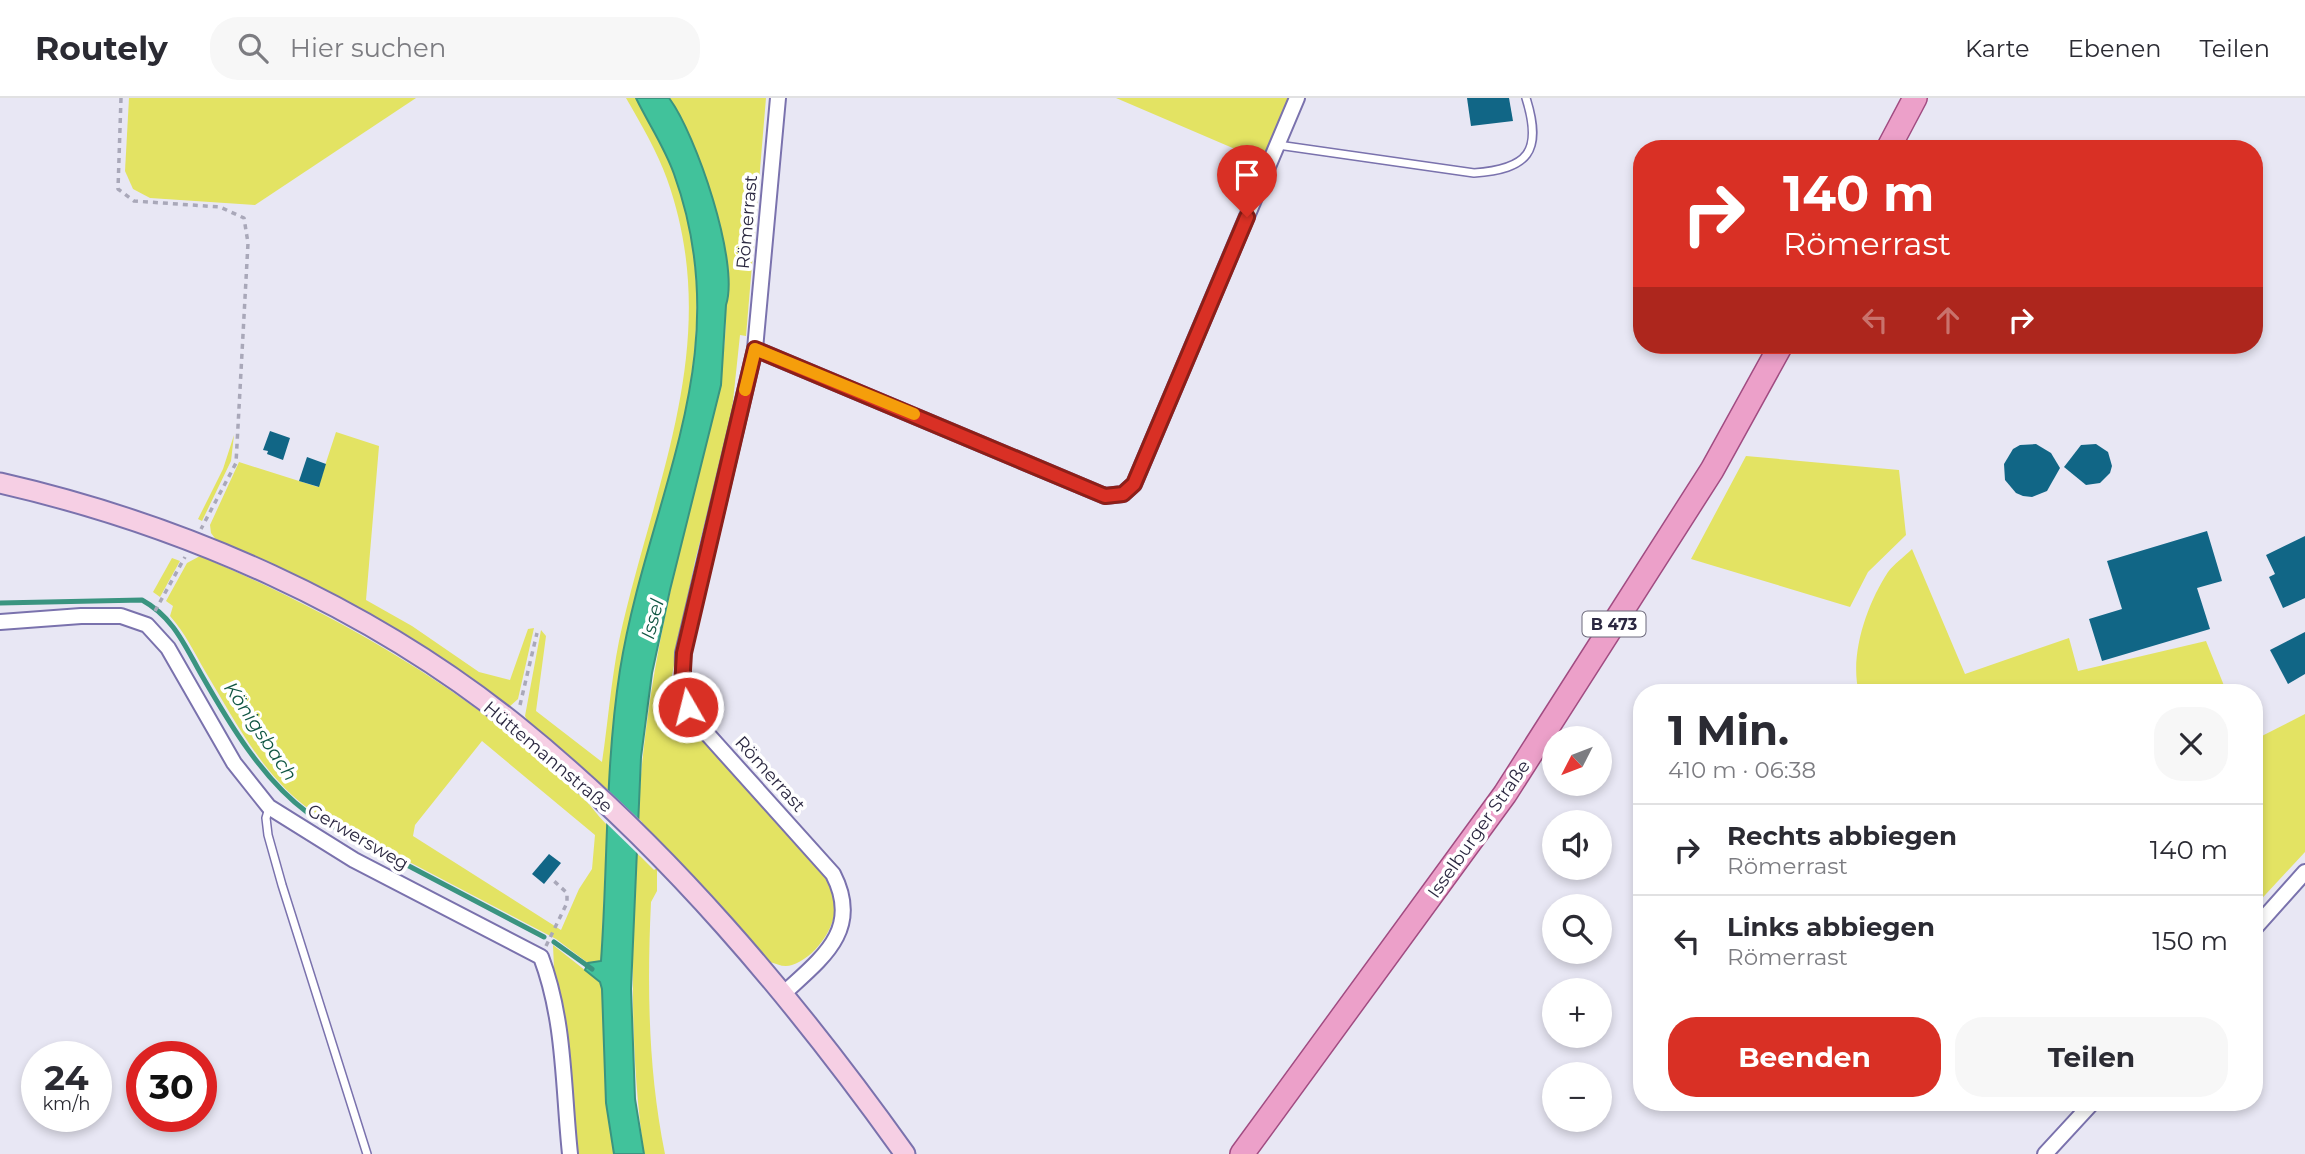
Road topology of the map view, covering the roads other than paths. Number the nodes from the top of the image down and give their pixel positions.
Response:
1 (778, 98) edge
2 (1297, 98) edge
3 (1526, 98) edge
4 (1915, 98) edge
5 (1893, 140) edge
6 (1278, 144) junction
7 (755, 349) junction
8 (1775, 354) edge
9 (0, 483) edge
10 (0, 622) edge
11 (269, 807) junction
12 (2305, 872) edge
13 (2263, 919) edge
14 (783, 994) junction
15 (2085, 1111) edge
16 (367, 1154) edge
17 (570, 1154) edge
18 (905, 1154) edge
19 (1242, 1154) edge
20 (2045, 1154) edge

1 - 7 street, Römerrast
2 - 6 street
3 - 6 lane
4 - 5 main road
6 - 7 street
7 - 14 street, Römerrast
8 - 19 main road, Isselburger Straße / B 473
9 - 14 main road, Hüttemannstraße
10 - 11 street, Gerwersweg
11 - 16 lane
11 - 17 street, Gerwersweg
12 - 13 street
14 - 18 main road, Hüttemannstraße
15 - 20 street

